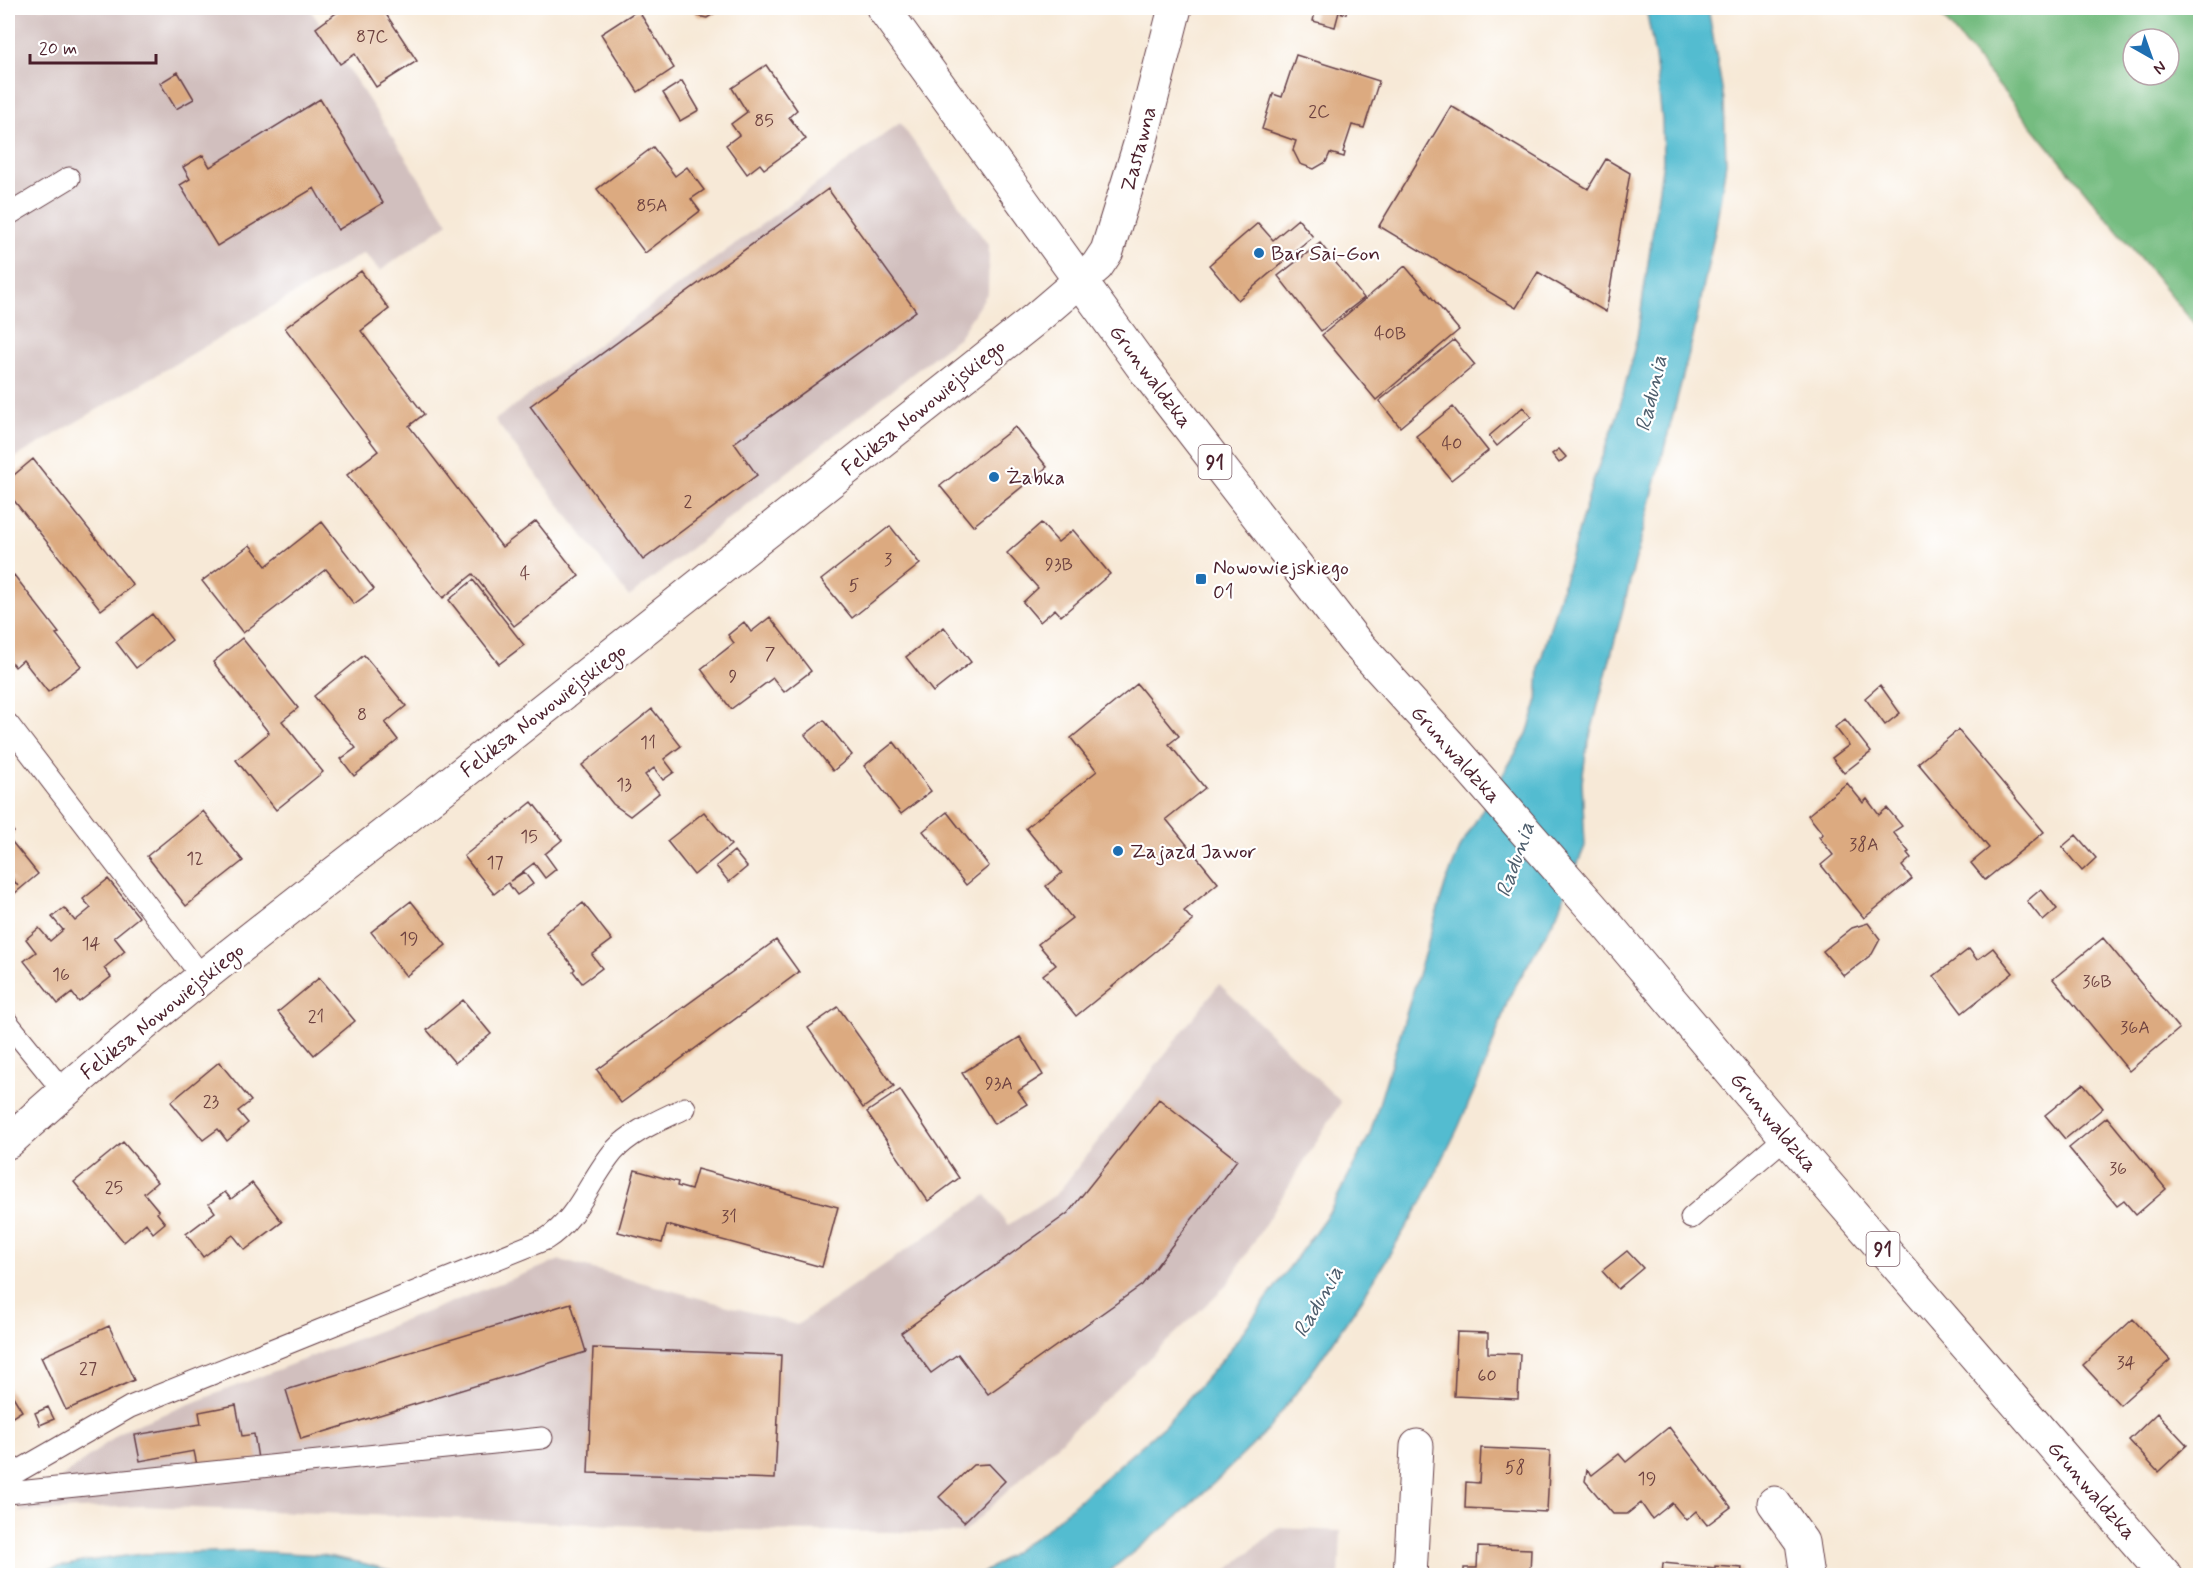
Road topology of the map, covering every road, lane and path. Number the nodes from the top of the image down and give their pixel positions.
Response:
1 (884, 8) edge
2 (1174, 8) edge
3 (69, 178) dead end
4 (8, 215) edge
5 (1081, 281) junction
6 (8, 724) edge
7 (203, 978) junction
8 (8, 1023) edge
9 (63, 1091) junction
10 (685, 1108) dead end
11 (1786, 1137) junction
12 (8, 1142) edge
13 (1691, 1218) dead end
14 (542, 1438) dead end
15 (1417, 1446) dead end
16 (8, 1477) edge
17 (8, 1493) edge
18 (1774, 1503) dead end
19 (1410, 1575) edge
20 (1807, 1575) edge
21 (2166, 1575) edge

1 - 5 main road, Grunwaldzka / 91
2 - 5 main road, Zastawna
3 - 4 lane
5 - 7 main road, Feliksa Nowowiejskiego
5 - 11 main road, Grunwaldzka / 91
6 - 7 lane
7 - 9 main road, Feliksa Nowowiejskiego
8 - 9 lane
9 - 12 main road, Feliksa Nowowiejskiego
10 - 16 lane
11 - 13 lane
11 - 21 main road, Grunwaldzka / 91
14 - 17 lane
15 - 19 main road
18 - 20 main road

